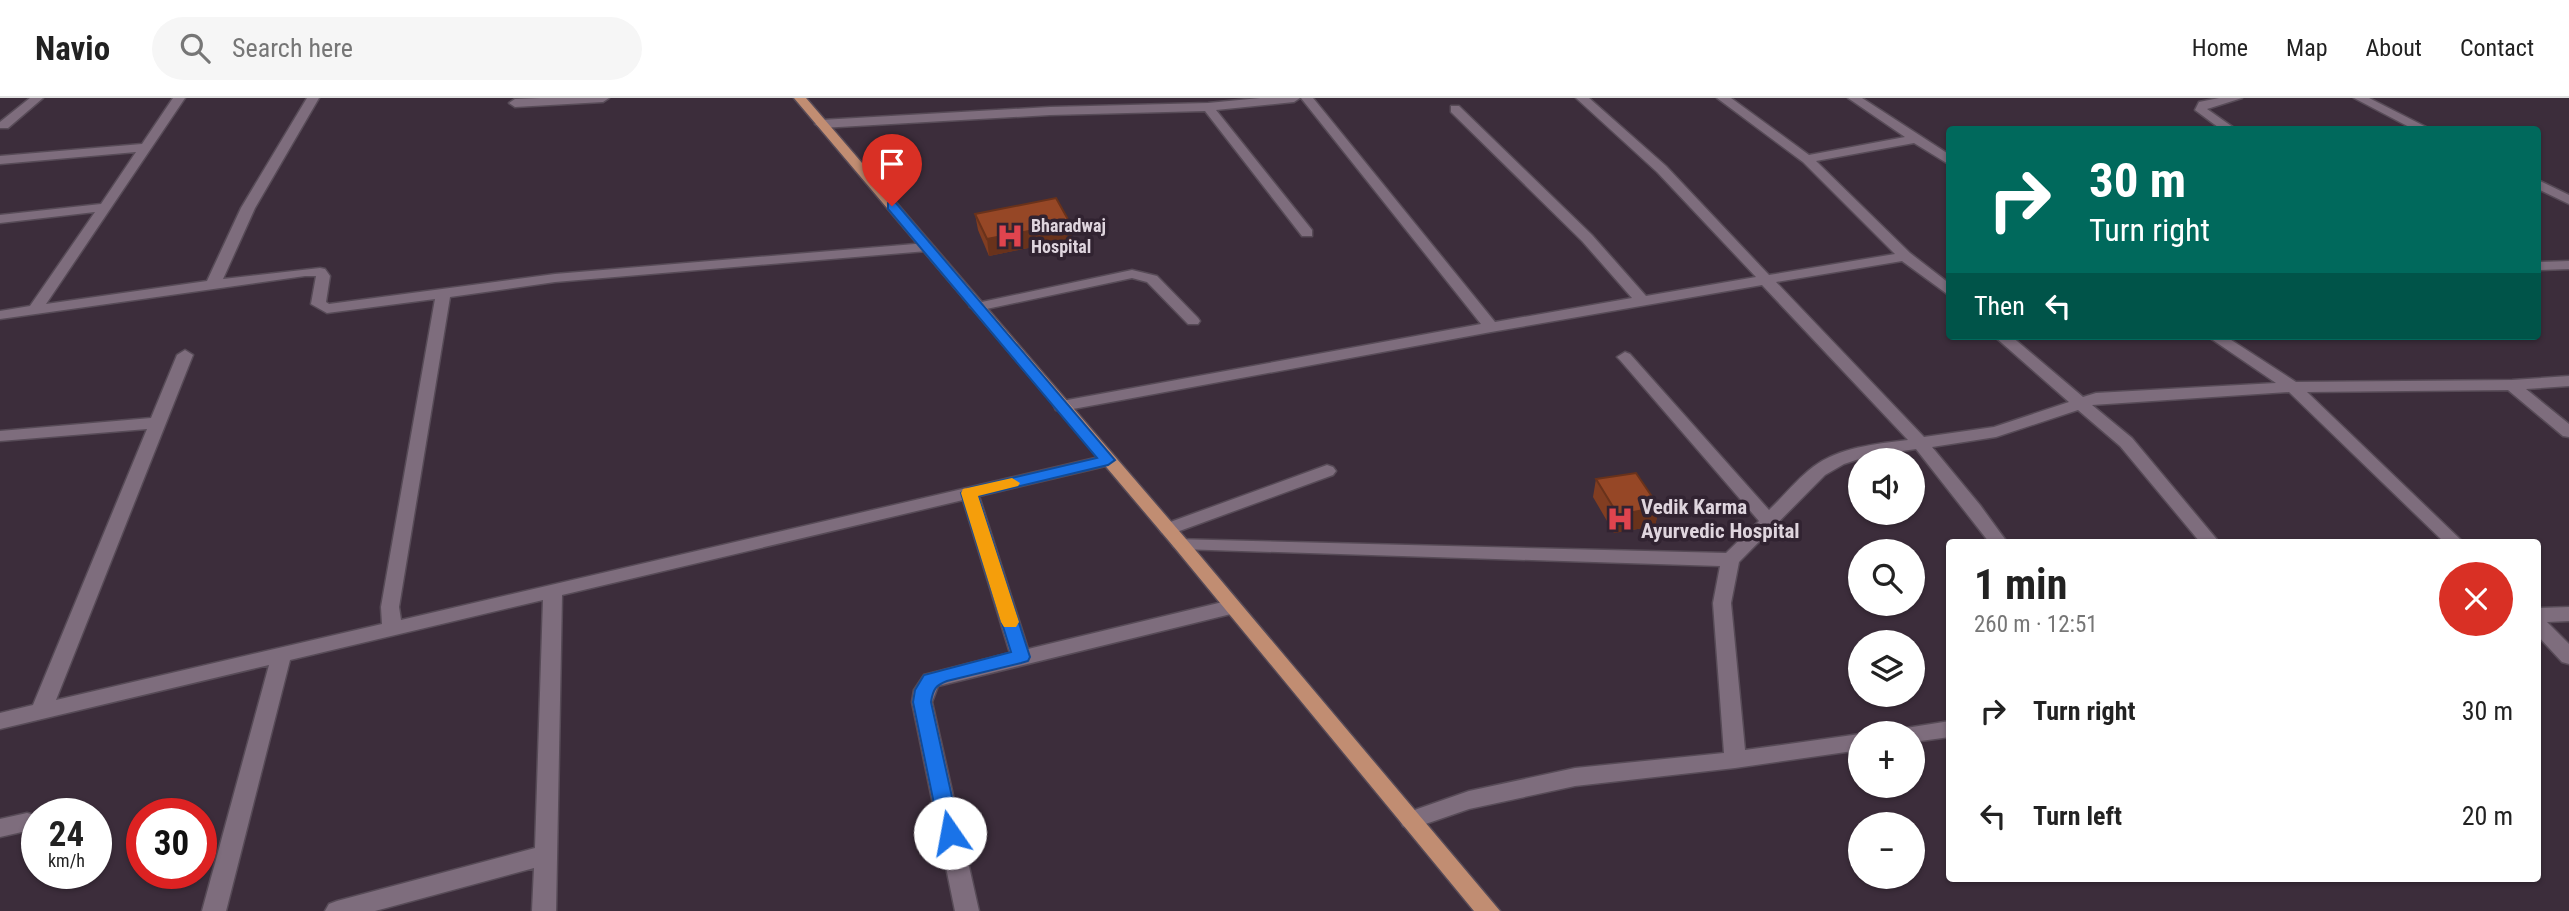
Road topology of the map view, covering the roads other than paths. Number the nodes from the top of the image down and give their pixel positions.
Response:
1 (37, 98) edge
2 (179, 98) edge
3 (313, 98) edge
4 (603, 98) edge
5 (800, 98) edge
6 (1058, 98) edge
7 (1294, 98) edge
8 (1307, 98) edge
9 (1582, 98) edge
10 (1723, 98) edge
11 (1854, 98) edge
12 (2360, 98) edge
13 (2227, 99) edge
14 (515, 103) dead end
15 (1209, 107) junction
16 (1455, 109) dead end
17 (1050, 111) junction
18 (821, 124) junction
19 (4, 125) dead end
20 (2225, 126) edge
21 (2418, 126) edge
22 (1914, 139) junction
23 (146, 147) junction
24 (1807, 159) junction
25 (1946, 159) edge
26 (0, 160) edge
27 (2541, 186) edge
28 (2569, 200) edge
29 (107, 207) junction
30 (0, 219) edge
31 (1307, 233) dead end
32 (927, 247) junction
33 (1905, 256) junction
34 (2569, 265) edge
35 (2541, 266) edge
36 (1765, 280) junction
37 (213, 285) junction
38 (1946, 289) edge
39 (444, 291) junction
40 (1642, 301) junction
41 (977, 307) junction
42 (35, 310) junction
43 (0, 315) edge
44 (1193, 321) dead end
45 (1491, 327) junction
46 (2008, 340) edge
47 (2222, 340) edge
48 (185, 355) dead end
49 (1625, 357) dead end
50 (2569, 381) edge
51 (2512, 385) junction
52 (2293, 387) junction
53 (2082, 401) junction
54 (1062, 406) junction
55 (157, 423) junction
56 (2569, 432) edge
57 (0, 436) edge
58 (1921, 443) junction
59 (1108, 460) junction
60 (1327, 471) dead end
61 (969, 493) junction
62 (1769, 521) junction
63 (1168, 528) junction
64 (1996, 539) edge
65 (2208, 539) edge
66 (2451, 539) edge
67 (1180, 542) junction
68 (1730, 560) junction
69 (553, 592) junction
70 (1231, 607) junction
71 (2569, 614) edge
72 (2541, 615) edge
73 (2541, 627) edge
74 (392, 630) junction
75 (281, 656) junction
76 (1021, 657) junction
77 (2569, 657) edge
78 (41, 711) junction
79 (0, 721) edge
80 (1946, 730) edge
81 (1925, 732) edge
82 (1848, 744) edge
83 (1735, 760) junction
84 (1411, 820) junction
85 (21, 823) edge
86 (0, 828) edge
87 (546, 855) junction
88 (214, 911) edge
89 (337, 911) edge
90 (544, 911) edge
91 (967, 911) edge
92 (1488, 911) edge

1 - 19 street
2 - 23 street
3 - 37 street
4 - 14 street
5 - 18 main road
6 - 17 street
7 - 15 street
8 - 45 street
9 - 36 street
10 - 24 street
11 - 22 street
12 - 21 street
13 - 20 street
15 - 17 street
15 - 31 street
16 - 40 street
17 - 18 street
18 - 32 main road
22 - 24 street
22 - 25 street
23 - 26 street
23 - 29 street
24 - 33 street
27 - 28 street
29 - 30 street
29 - 42 street
32 - 39 street
32 - 41 main road
33 - 36 street
33 - 38 street
34 - 35 street
36 - 40 street
36 - 58 street
37 - 39 street
37 - 42 street
39 - 74 street
40 - 45 street
41 - 44 street
41 - 54 main road
42 - 43 street
45 - 54 street
46 - 53 street
47 - 52 street
48 - 55 street
49 - 62 street
50 - 51 street
51 - 52 street
51 - 56 street
52 - 53 street
52 - 66 street
53 - 58 street
53 - 65 street
54 - 59 main road
55 - 57 street
55 - 78 street
58 - 62 street
58 - 64 street
59 - 61 street
59 - 63 main road
60 - 63 street
61 - 69 street
61 - 76 street
62 - 68 street
63 - 67 main road
67 - 68 street
67 - 70 main road
68 - 83 street
69 - 74 street
69 - 87 street
70 - 76 street
70 - 84 main road
71 - 72 street
73 - 77 street
74 - 75 street
75 - 78 street
75 - 88 street
76 - 91 street
78 - 79 street
80 - 81 street
82 - 83 street
83 - 84 street
84 - 92 main road
85 - 86 street
87 - 89 street
87 - 90 street

